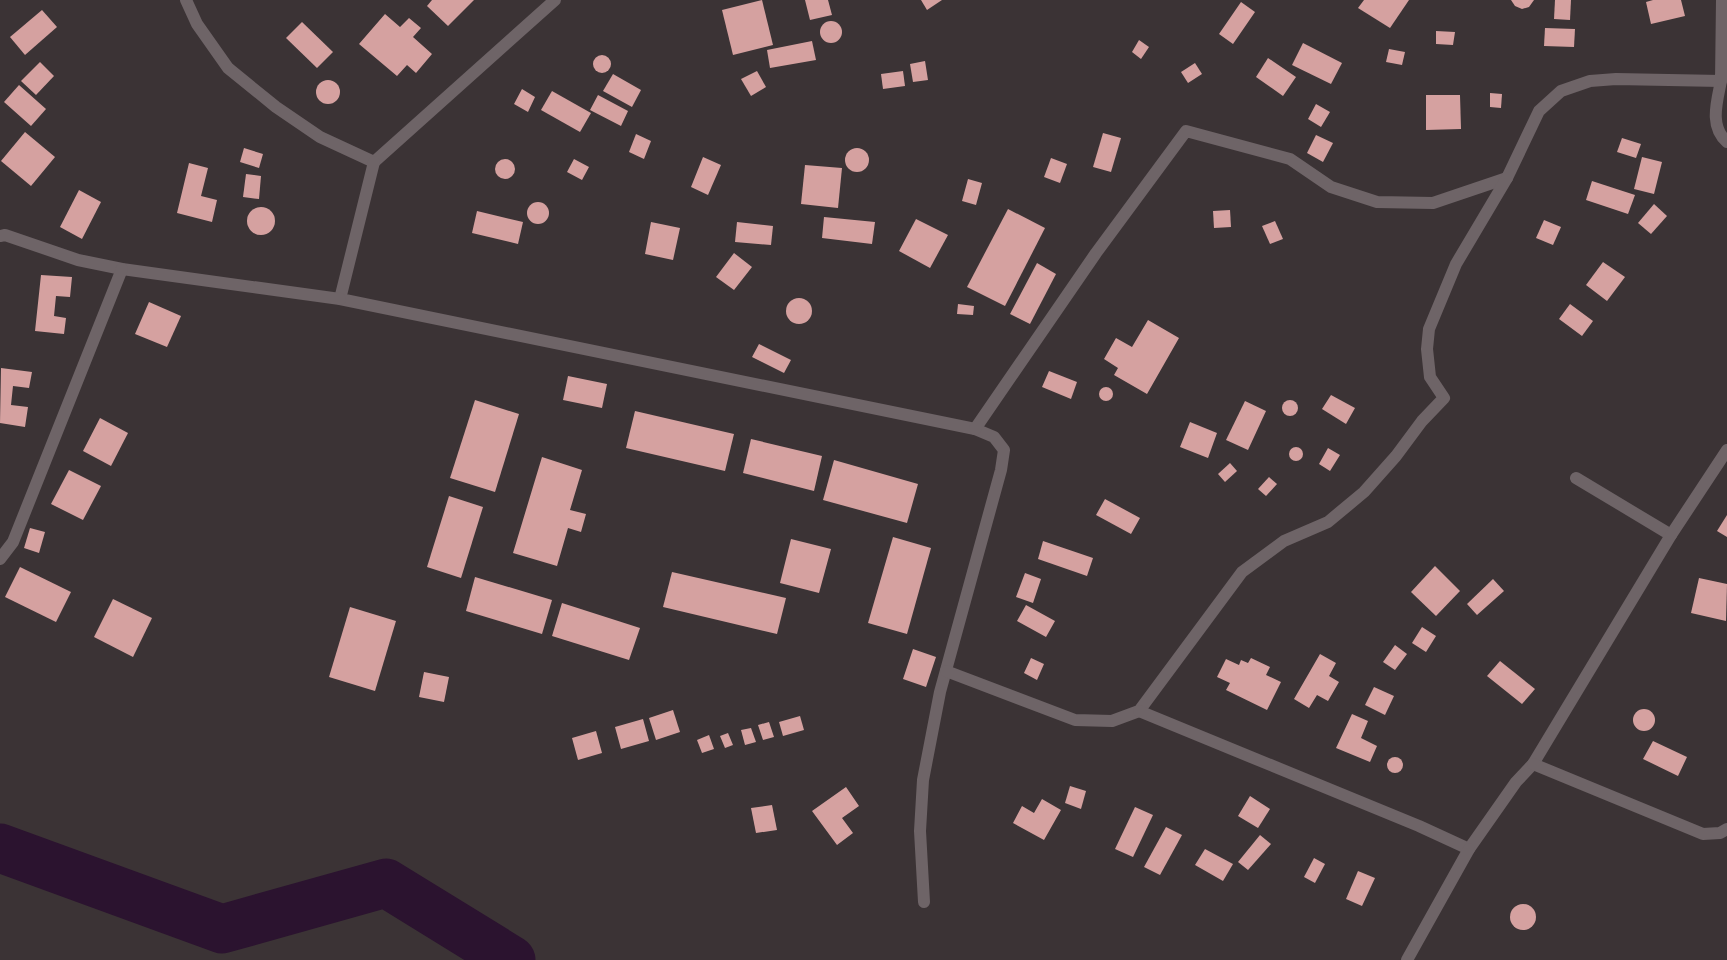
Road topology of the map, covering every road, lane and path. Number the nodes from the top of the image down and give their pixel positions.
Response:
1 (186, 0) edge
2 (555, 0) edge
3 (1722, 0) edge
4 (1722, 81) junction
5 (1727, 142) edge
6 (374, 162) junction
7 (1507, 178) junction
8 (0, 236) edge
9 (122, 269) junction
10 (340, 299) junction
11 (975, 428) junction
12 (1727, 450) edge
13 (1576, 478) dead end
14 (1671, 535) junction
15 (0, 559) edge
16 (946, 671) junction
17 (1139, 711) junction
18 (1533, 764) junction
19 (1727, 829) edge
20 (1469, 849) junction
21 (924, 902) dead end
22 (1407, 960) edge

1 - 6 street
2 - 6 street
3 - 4 street
4 - 5 street
4 - 7 street
6 - 10 street
7 - 11 street
7 - 17 street
8 - 9 street
9 - 10 street
9 - 15 street
10 - 11 street
11 - 16 street
12 - 14 street
13 - 14 street
14 - 18 street
16 - 17 street
16 - 21 street
17 - 20 street
18 - 19 street
18 - 20 street
20 - 22 street

